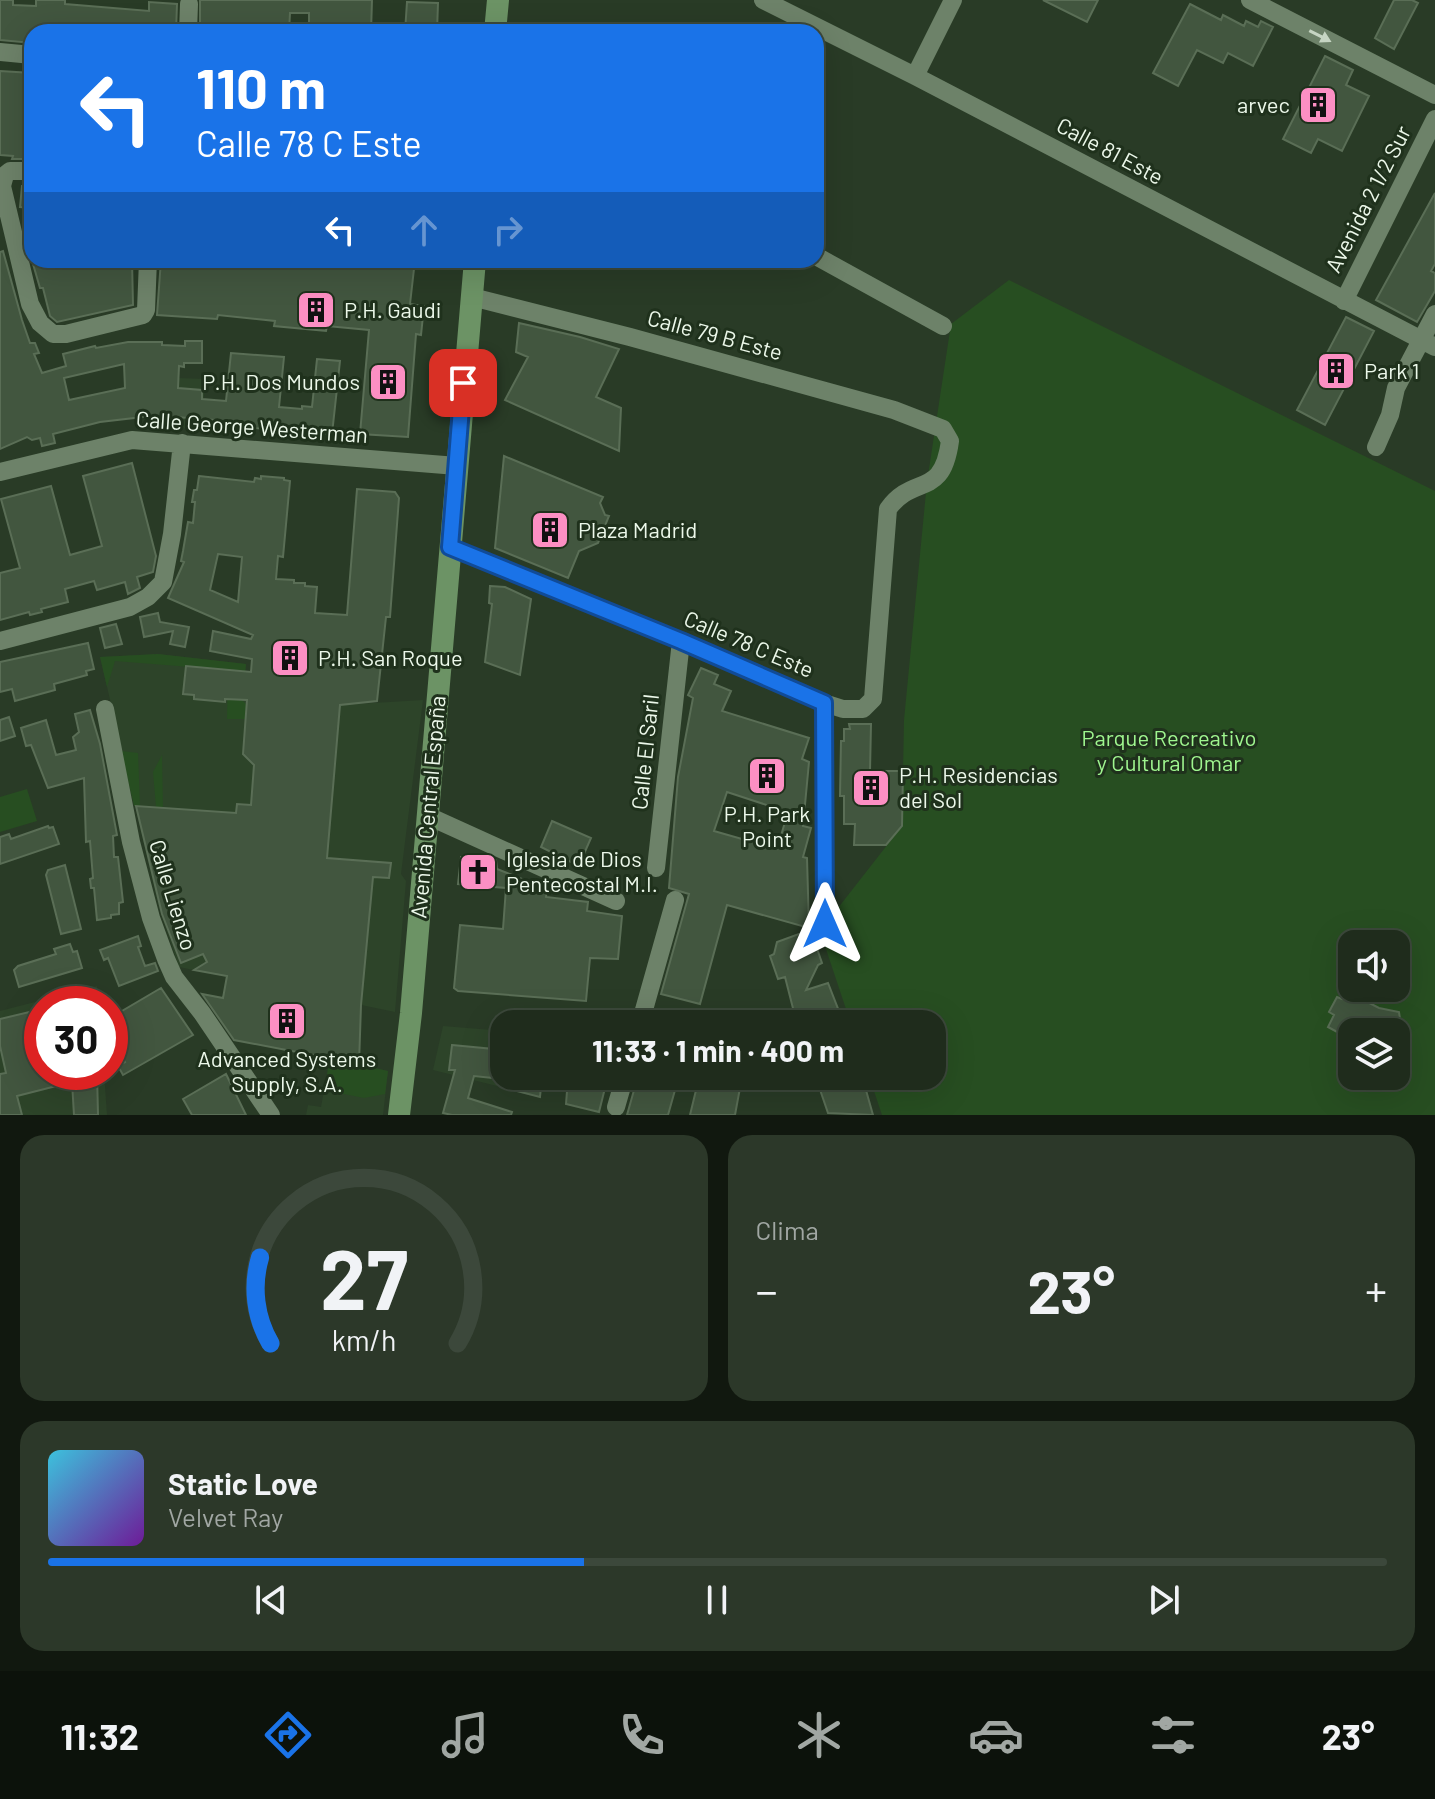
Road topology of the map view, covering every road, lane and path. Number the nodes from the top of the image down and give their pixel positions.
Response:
1 (763, 0) edge
2 (953, 0) edge
3 (1250, 0) edge
4 (496, 3) edge
5 (189, 4) dead end
6 (188, 24) edge
7 (495, 24) edge
8 (811, 24) edge
9 (824, 30) edge
10 (0, 52) edge
11 (24, 54) edge
12 (915, 76) junction
13 (1435, 95) edge
14 (1435, 119) edge
15 (24, 171) edge
16 (824, 260) edge
17 (148, 268) edge
18 (474, 268) edge
19 (472, 297) junction
20 (1344, 301) junction
21 (1435, 314) edge
22 (943, 326) dead end
23 (1428, 343) edge
24 (182, 443) junction
25 (1376, 447) dead end
26 (457, 466) junction
27 (0, 472) edge
28 (450, 547) junction
29 (0, 641) edge
30 (681, 641) junction
31 (824, 703) junction
32 (105, 709) dead end
33 (428, 816) junction
34 (656, 868) dead end
35 (675, 900) dead end
36 (616, 901) dead end
37 (825, 924) dead end
38 (644, 1010) edge
39 (621, 1090) edge
40 (616, 1107) dead end
41 (271, 1115) edge
42 (399, 1115) edge

1 - 8 street, Calle 81 Este
2 - 12 street
3 -> 13 street
4 - 7 main road
5 - 6 street
9 - 12 street, Calle 81 Este
10 - 11 street
12 - 20 street, Calle 81 Este
14 - 20 street, Avenida 2 1/2 Sur
15 - 17 street
16 - 22 street
18 - 19 main road, Avenida Central España
19 - 26 main road, Avenida Central España
19 - 31 street, Calle 79 B Este
20 - 23 street, Calle 81 Este
21 - 23 street
23 - 25 street
24 - 26 street, Calle George Westerman
24 - 27 street, Calle George Westerman
24 - 29 street
26 - 28 main road, Avenida Central España
28 - 30 street, Calle 78 C Este
28 - 33 main road, Avenida Central España
30 - 31 street, Calle 78 C Este
30 - 34 street, Calle El Saril
31 - 37 street, Calle 78 C Este
32 - 41 street, Calle Lienzo
33 - 36 street
33 - 42 main road, Avenida Central España
35 - 38 street
39 - 40 street

